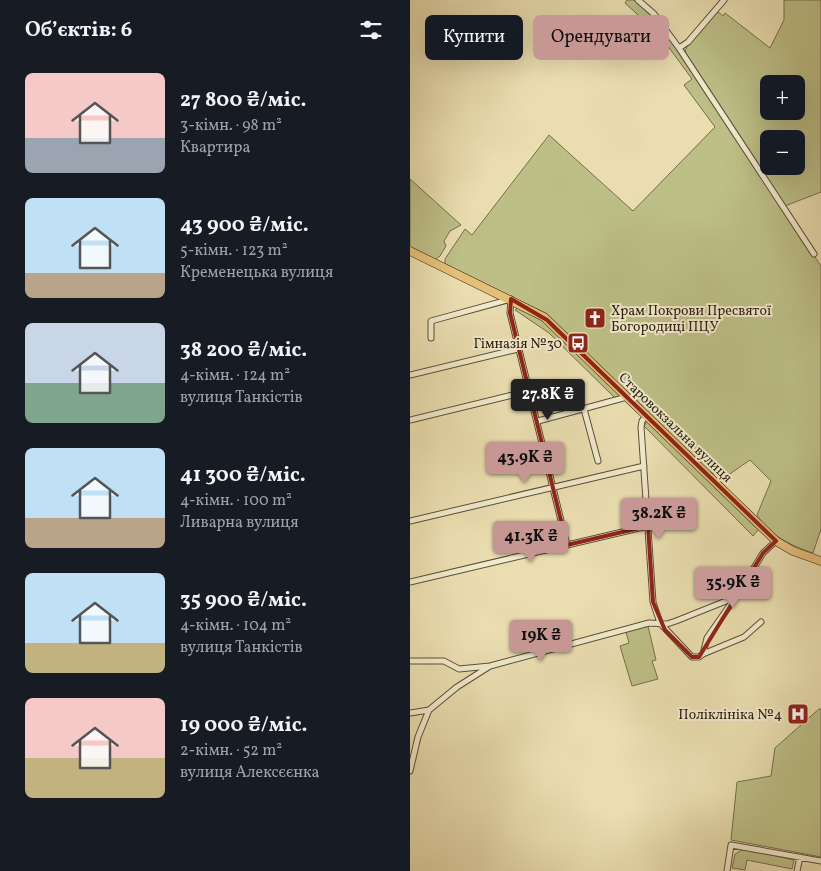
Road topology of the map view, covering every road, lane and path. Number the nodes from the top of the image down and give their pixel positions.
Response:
1 (638, 0) edge
2 (724, 0) edge
3 (680, 48) junction
4 (410, 251) edge
5 (814, 254) dead end
6 (511, 299) junction
7 (431, 338) dead end
8 (518, 348) junction
9 (410, 375) edge
10 (529, 391) junction
11 (627, 397) junction
12 (584, 409) junction
13 (646, 416) junction
14 (410, 420) edge
15 (538, 422) junction
16 (598, 461) dead end
17 (644, 466) junction
18 (555, 488) junction
19 (410, 521) edge
20 (648, 526) junction
21 (776, 541) junction
22 (568, 545) junction
23 (821, 561) edge
24 (410, 582) edge
25 (736, 597) junction
26 (761, 622) dead end
27 (660, 623) junction
28 (703, 654) junction
29 (410, 661) edge
30 (490, 666) junction
31 (429, 710) junction
32 (410, 713) edge
33 (410, 771) edge
34 (800, 857) junction
35 (821, 861) edge
36 (726, 871) edge
37 (797, 871) edge

1 - 3 street
2 - 3 street
3 - 5 street
4 - 6 main road, Старовокзальна вулиця
6 - 7 street
6 - 8 street
6 - 11 main road, Старовокзальна вулиця
8 - 9 street
8 - 10 street
10 - 14 street
10 - 15 street
11 - 12 street
11 - 13 main road, Старовокзальна вулиця
12 - 15 street
12 - 16 street
13 - 17 street
13 - 21 main road, Старовокзальна вулиця
15 - 18 street
17 - 18 street
17 - 20 street
18 - 19 street
18 - 22 street
20 - 22 street
20 - 27 street
21 - 23 main road, Старовокзальна вулиця
21 - 25 street
22 - 24 street
25 - 27 street
25 - 28 street
26 - 28 street
27 - 28 street
27 - 30 street
29 - 30 street
30 - 31 street
31 - 32 street
31 - 33 street
34 - 35 street
34 - 36 street
34 - 37 street

